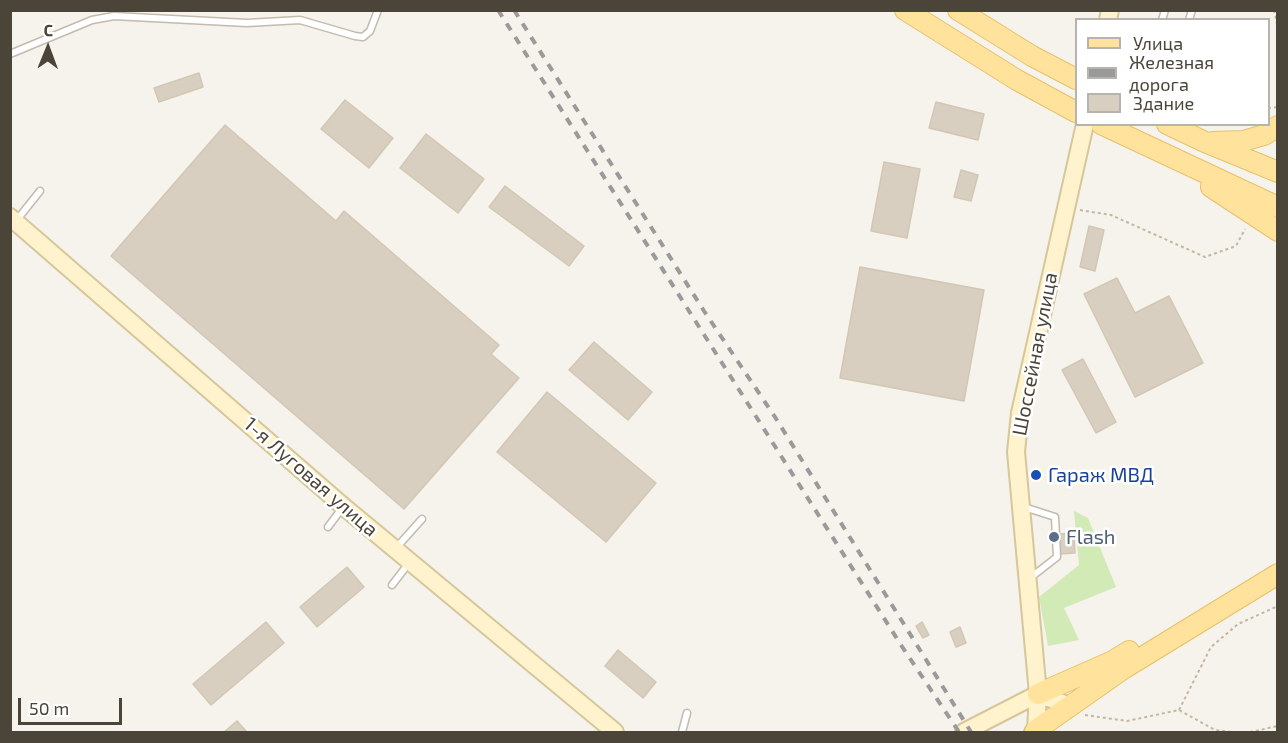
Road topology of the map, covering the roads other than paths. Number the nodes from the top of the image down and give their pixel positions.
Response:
1 (378, 10) edge
2 (905, 10) edge
3 (958, 10) edge
4 (10, 54) edge
5 (1075, 78) edge
6 (1075, 111) edge
7 (1085, 126) edge
8 (1105, 126) edge
9 (1171, 126) edge
10 (1278, 126) edge
11 (1204, 142) junction
12 (1193, 169) junction
13 (1278, 172) edge
14 (40, 191) dead end
15 (1278, 207) edge
16 (13, 219) edge
17 (1278, 231) edge
18 (343, 506) junction
19 (1020, 506) junction
20 (422, 519) dead end
21 (328, 527) dead end
22 (394, 550) junction
23 (1278, 560) edge
24 (409, 562) junction
25 (1278, 574) edge
26 (1027, 580) junction
27 (392, 585) dead end
28 (1038, 694) junction
29 (1066, 709) junction
30 (687, 712) dead end
31 (1035, 731) edge
32 (615, 732) edge
33 (682, 732) edge
34 (964, 732) edge

1 - 4 lane
2 - 6 main road
3 - 5 main road
7 - 19 main road, Шоссейная улица
8 - 12 main road
9 - 11 main road
10 - 11 main road
11 - 13 main road
12 - 15 main road
12 - 17 main road
14 - 16 lane
16 - 18 main road, 1-я Луговая улица
18 - 21 lane
18 - 22 main road, 1-я Луговая улица
19 - 26 main road, Шоссейная улица
19 - 26 lane
20 - 22 lane
22 - 24 main road, 1-я Луговая улица
23 - 28 main road
24 - 27 lane
24 - 32 main road, 1-я Луговая улица
25 - 29 main road
26 - 28 main road, Шоссейная улица
28 - 29 main road
28 - 31 main road, Шоссейная улица
28 - 34 main road
29 - 31 main road
30 - 33 lane

